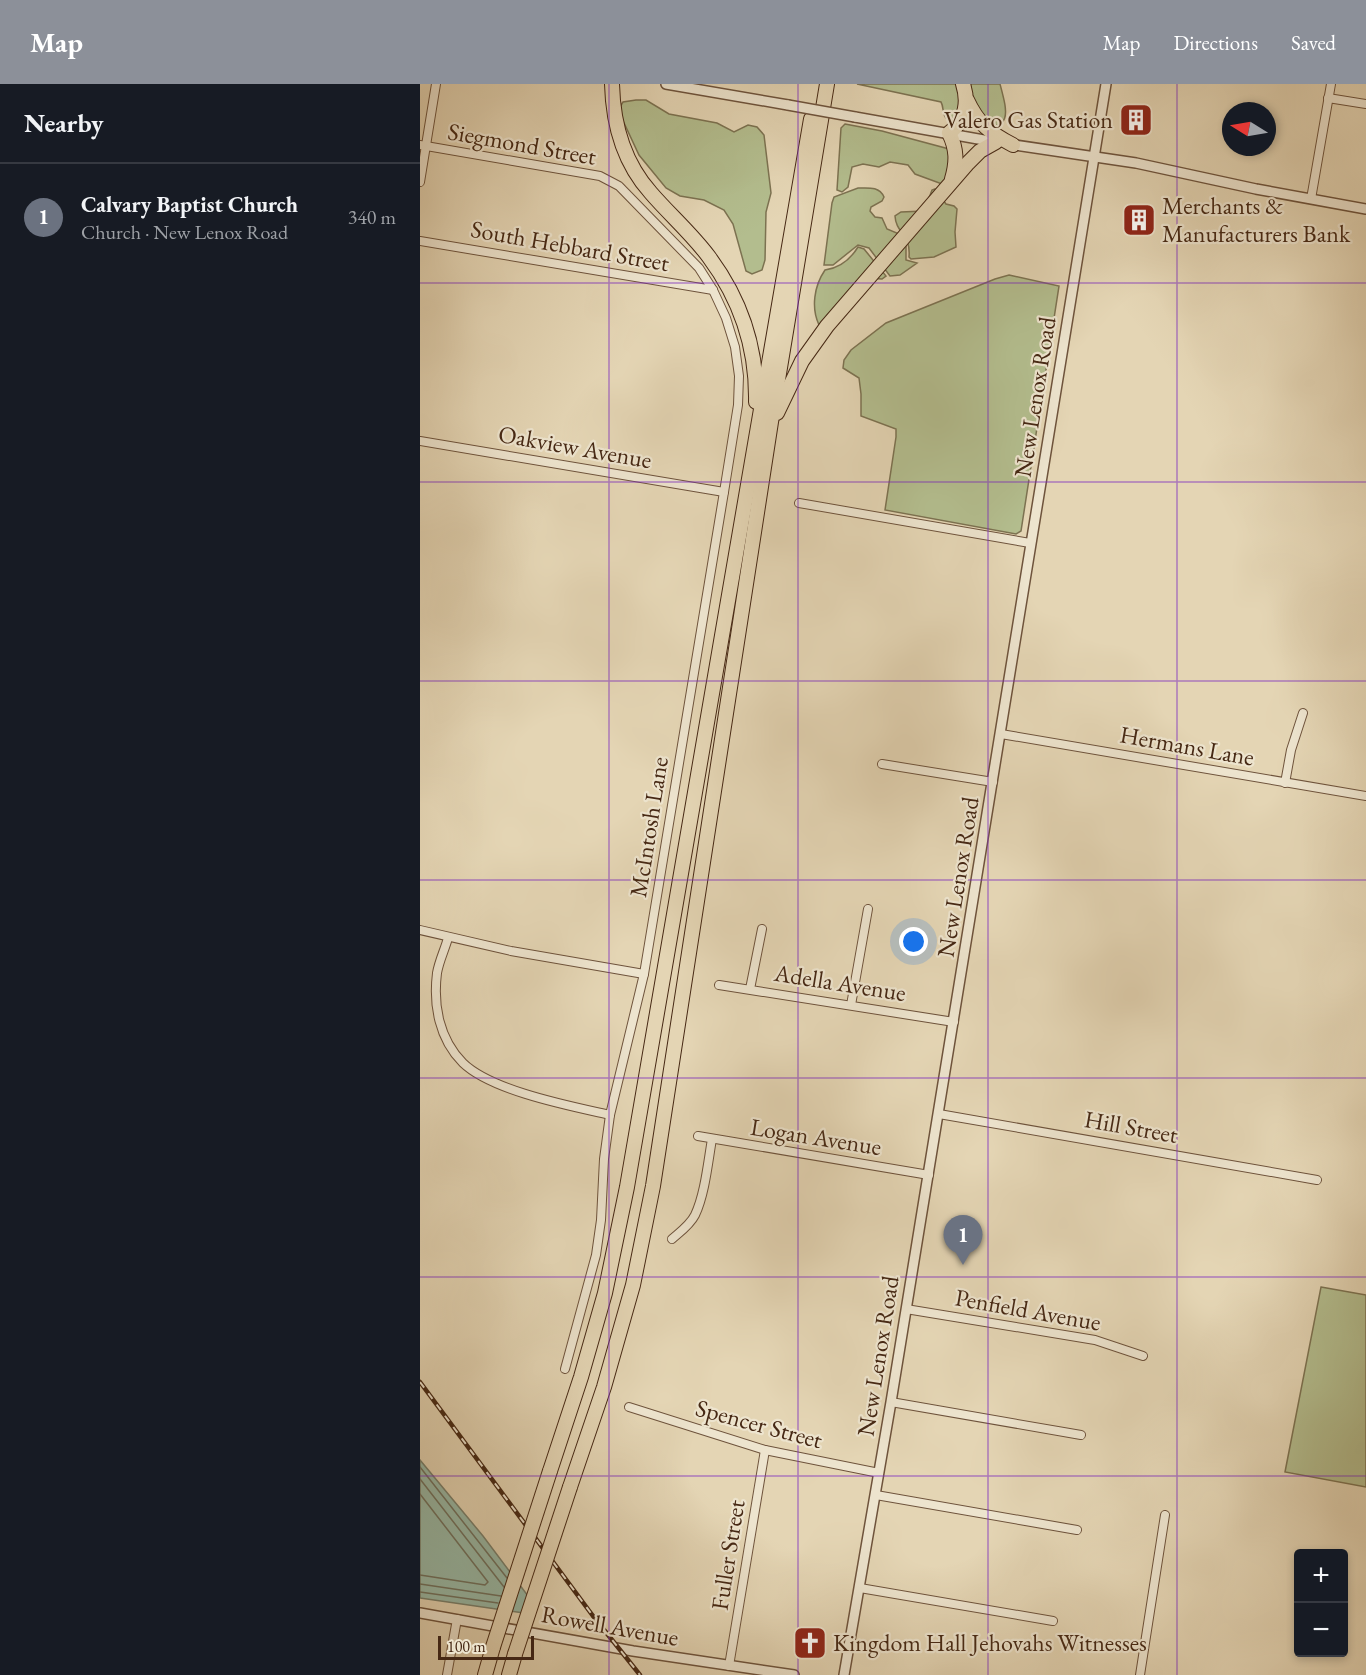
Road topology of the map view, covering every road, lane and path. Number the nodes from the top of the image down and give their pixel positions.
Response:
1 (436, 84) edge
2 (612, 84) edge
3 (666, 84) edge
4 (817, 84) edge
5 (827, 84) edge
6 (963, 84) edge
7 (1106, 84) edge
8 (1331, 84) edge
9 (1328, 98) junction
10 (967, 100) junction
11 (1366, 105) edge
12 (949, 133) junction
13 (996, 142) junction
14 (1013, 145) junction
15 (423, 146) edge
16 (1094, 156) junction
17 (951, 181) junction
18 (420, 182) edge
19 (1311, 200) junction
20 (1366, 209) edge
21 (420, 241) edge
22 (713, 290) junction
23 (771, 422) junction
24 (420, 441) edge
25 (755, 453) junction
26 (724, 492) junction
27 (799, 503) dead end
28 (1030, 543) junction
29 (1303, 713) dead end
30 (1001, 734) junction
31 (882, 764) dead end
32 (993, 782) junction
33 (1286, 783) junction
34 (1366, 796) edge
35 (868, 909) dead end
36 (762, 929) dead end
37 (420, 930) edge
38 (448, 938) junction
39 (644, 974) junction
40 (719, 985) dead end
41 (750, 989) junction
42 (851, 1005) junction
43 (954, 1022) junction
44 (939, 1114) junction
45 (610, 1115) junction
46 (698, 1136) dead end
47 (712, 1139) junction
48 (929, 1175) junction
49 (1317, 1180) dead end
50 (672, 1239) dead end
51 (906, 1309) junction
52 (1143, 1356) dead end
53 (564, 1369) dead end
54 (891, 1402) junction
55 (629, 1407) dead end
56 (1081, 1436) dead end
57 (765, 1450) junction
58 (879, 1473) junction
59 (876, 1495) junction
60 (1165, 1515) dead end
61 (1077, 1530) dead end
62 (860, 1588) junction
63 (420, 1613) edge
64 (458, 1619) junction
65 (1053, 1621) dead end
66 (729, 1666) junction
67 (447, 1675) edge
68 (485, 1675) edge
69 (509, 1675) edge
70 (794, 1675) edge
71 (844, 1675) edge
72 (1140, 1675) edge

1 - 15 street
2 - 25 highway
3 - 12 street, bridge
4 - 25 highway
5 - 23 highway
6 - 10 highway
7 - 16 street, New Lenox Road
8 - 9 street
9 - 11 street
9 - 19 street
10 - 12 highway
10 - 14 highway
12 - 13 street
12 - 17 highway
13 - 14 street
13 - 17 highway
14 - 16 street
15 - 18 street
15 - 22 street, Siegmond Street
16 - 19 street
16 - 28 street, New Lenox Road
17 - 23 highway
19 - 20 street
21 - 22 street, South Hebbard Street
22 - 26 street, McIntosh Lane
23 - 69 highway, bridge
24 - 26 street, Oakview Avenue
25 - 68 highway, bridge
26 - 39 street, McIntosh Lane
27 - 28 street
28 - 30 street, New Lenox Road
29 - 33 street
30 - 32 street, New Lenox Road
30 - 33 street, Hermans Lane
31 - 32 street
32 - 43 street, New Lenox Road
33 - 34 street, Hermans Lane
35 - 42 street
36 - 41 street
37 - 38 street
38 - 39 street
38 - 45 street
39 - 45 street, McIntosh Lane
40 - 41 street, Adella Avenue
41 - 42 street, Adella Avenue
42 - 43 street, Adella Avenue
43 - 44 street, New Lenox Road
44 - 48 street, New Lenox Road
44 - 49 street, Hill Street
45 - 53 street, McIntosh Lane
46 - 47 street, Logan Avenue
47 - 48 street, Logan Avenue
47 - 50 street
48 - 51 street, New Lenox Road
51 - 52 street, Penfield Avenue
51 - 54 street, New Lenox Road
54 - 56 street
54 - 58 street, New Lenox Road
55 - 57 street, Spencer Street
57 - 58 street, Spencer Street
57 - 66 street, Fuller Street
58 - 59 street, New Lenox Road
59 - 61 street
59 - 62 street, New Lenox Road
60 - 72 street
62 - 65 street
62 - 71 street, New Lenox Road
63 - 64 street, Rowell Avenue
64 - 66 street, Rowell Avenue
64 - 67 street
66 - 70 street, Rowell Avenue

